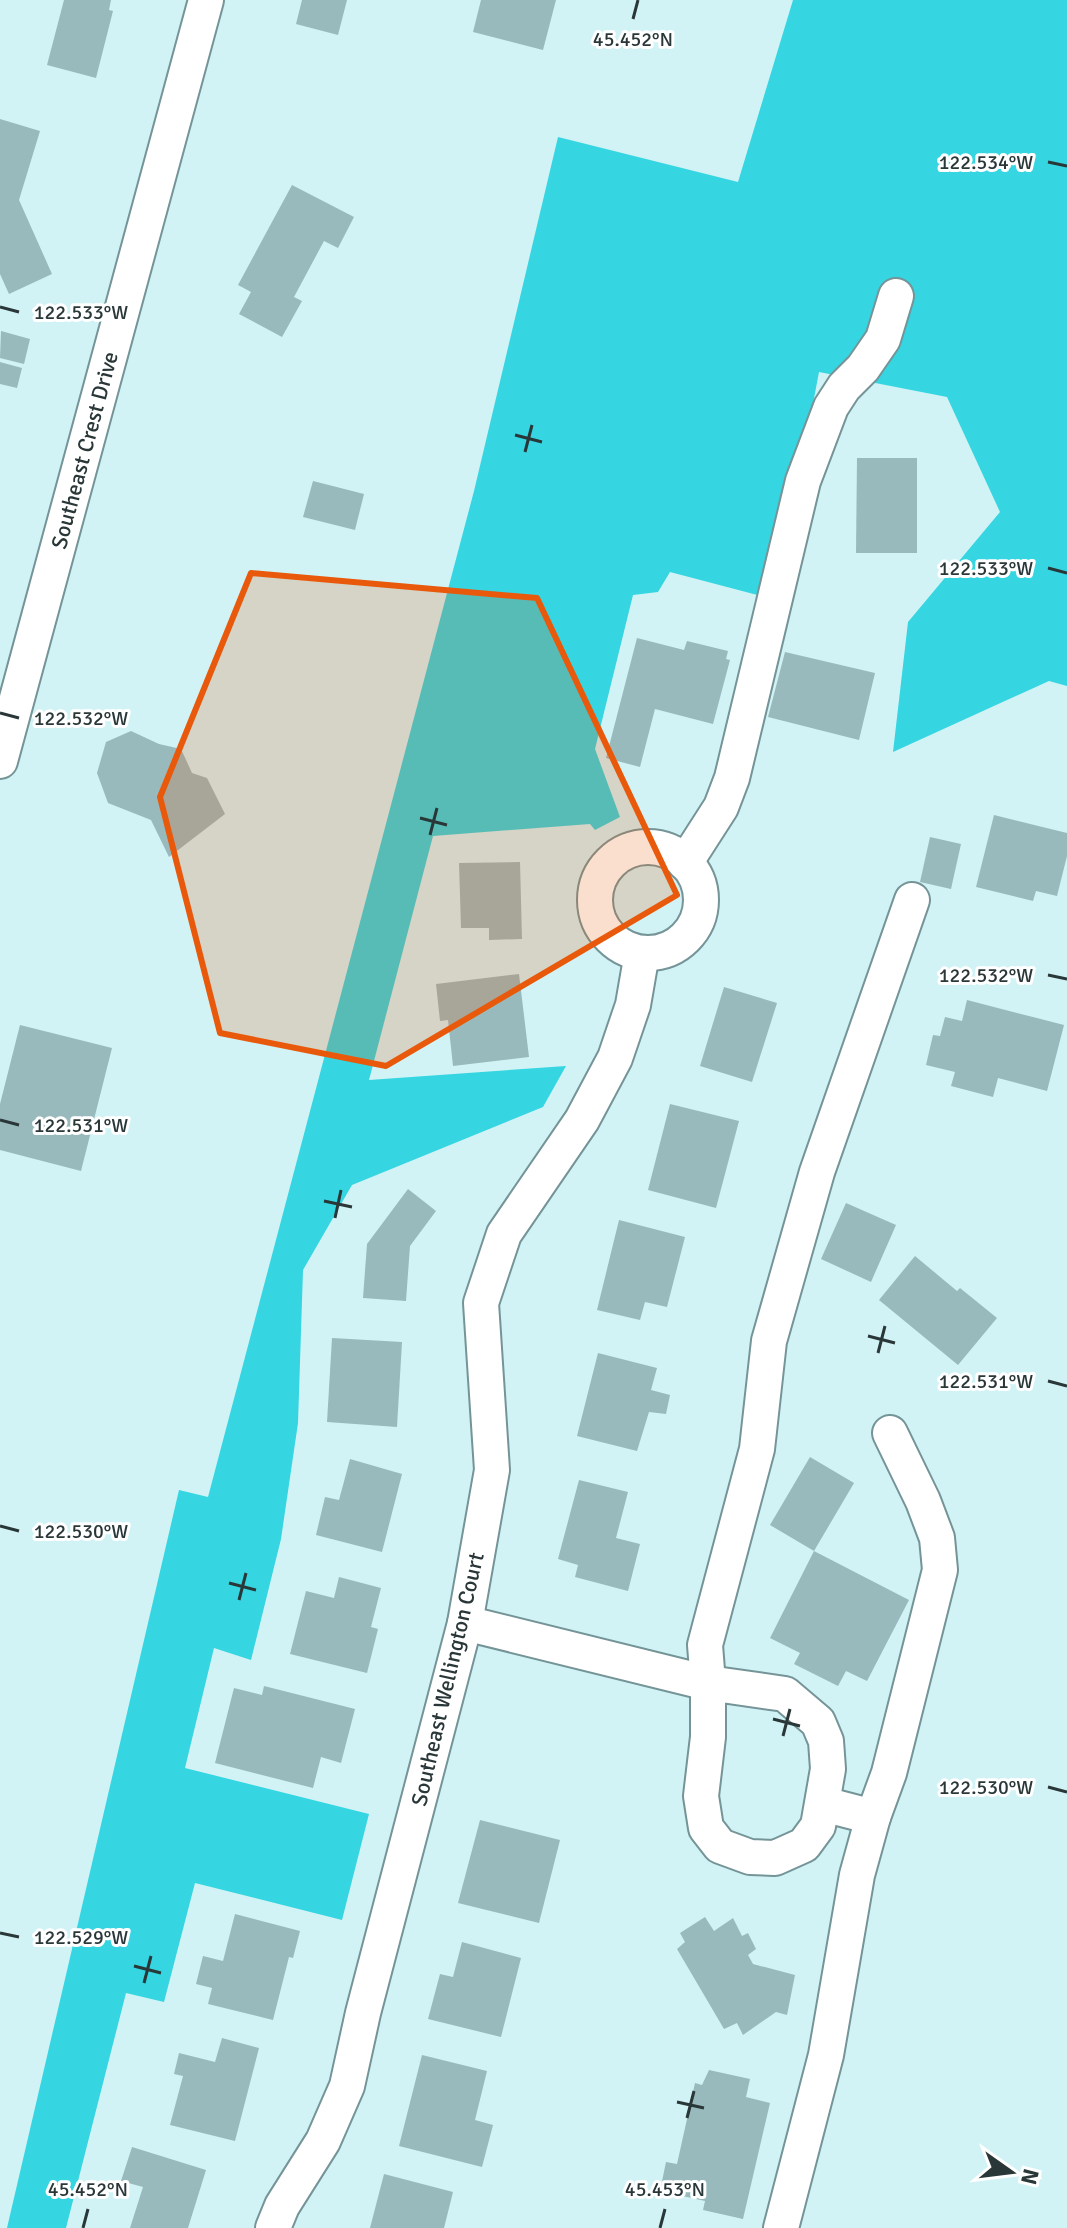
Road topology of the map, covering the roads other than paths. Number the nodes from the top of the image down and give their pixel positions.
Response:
1 (206, 0) edge
2 (896, 296) dead end
3 (0, 761) edge
4 (685, 863) junction
5 (912, 900) dead end
6 (642, 953) junction
7 (890, 1433) dead end
8 (465, 1623) junction
9 (708, 1683) junction
10 (823, 1804) junction
11 (873, 1817) junction
12 (273, 2228) edge
13 (781, 2228) edge

1 - 3 street, Southeast Crest Drive
2 - 4 street
4 - 6 street
4 - 6 street
5 - 9 street
6 - 8 street, Southeast Wellington Court
7 - 11 street
8 - 9 street
8 - 12 street, Southeast Wellington Court
9 - 10 street
9 - 10 street
10 - 11 street
11 - 13 street

